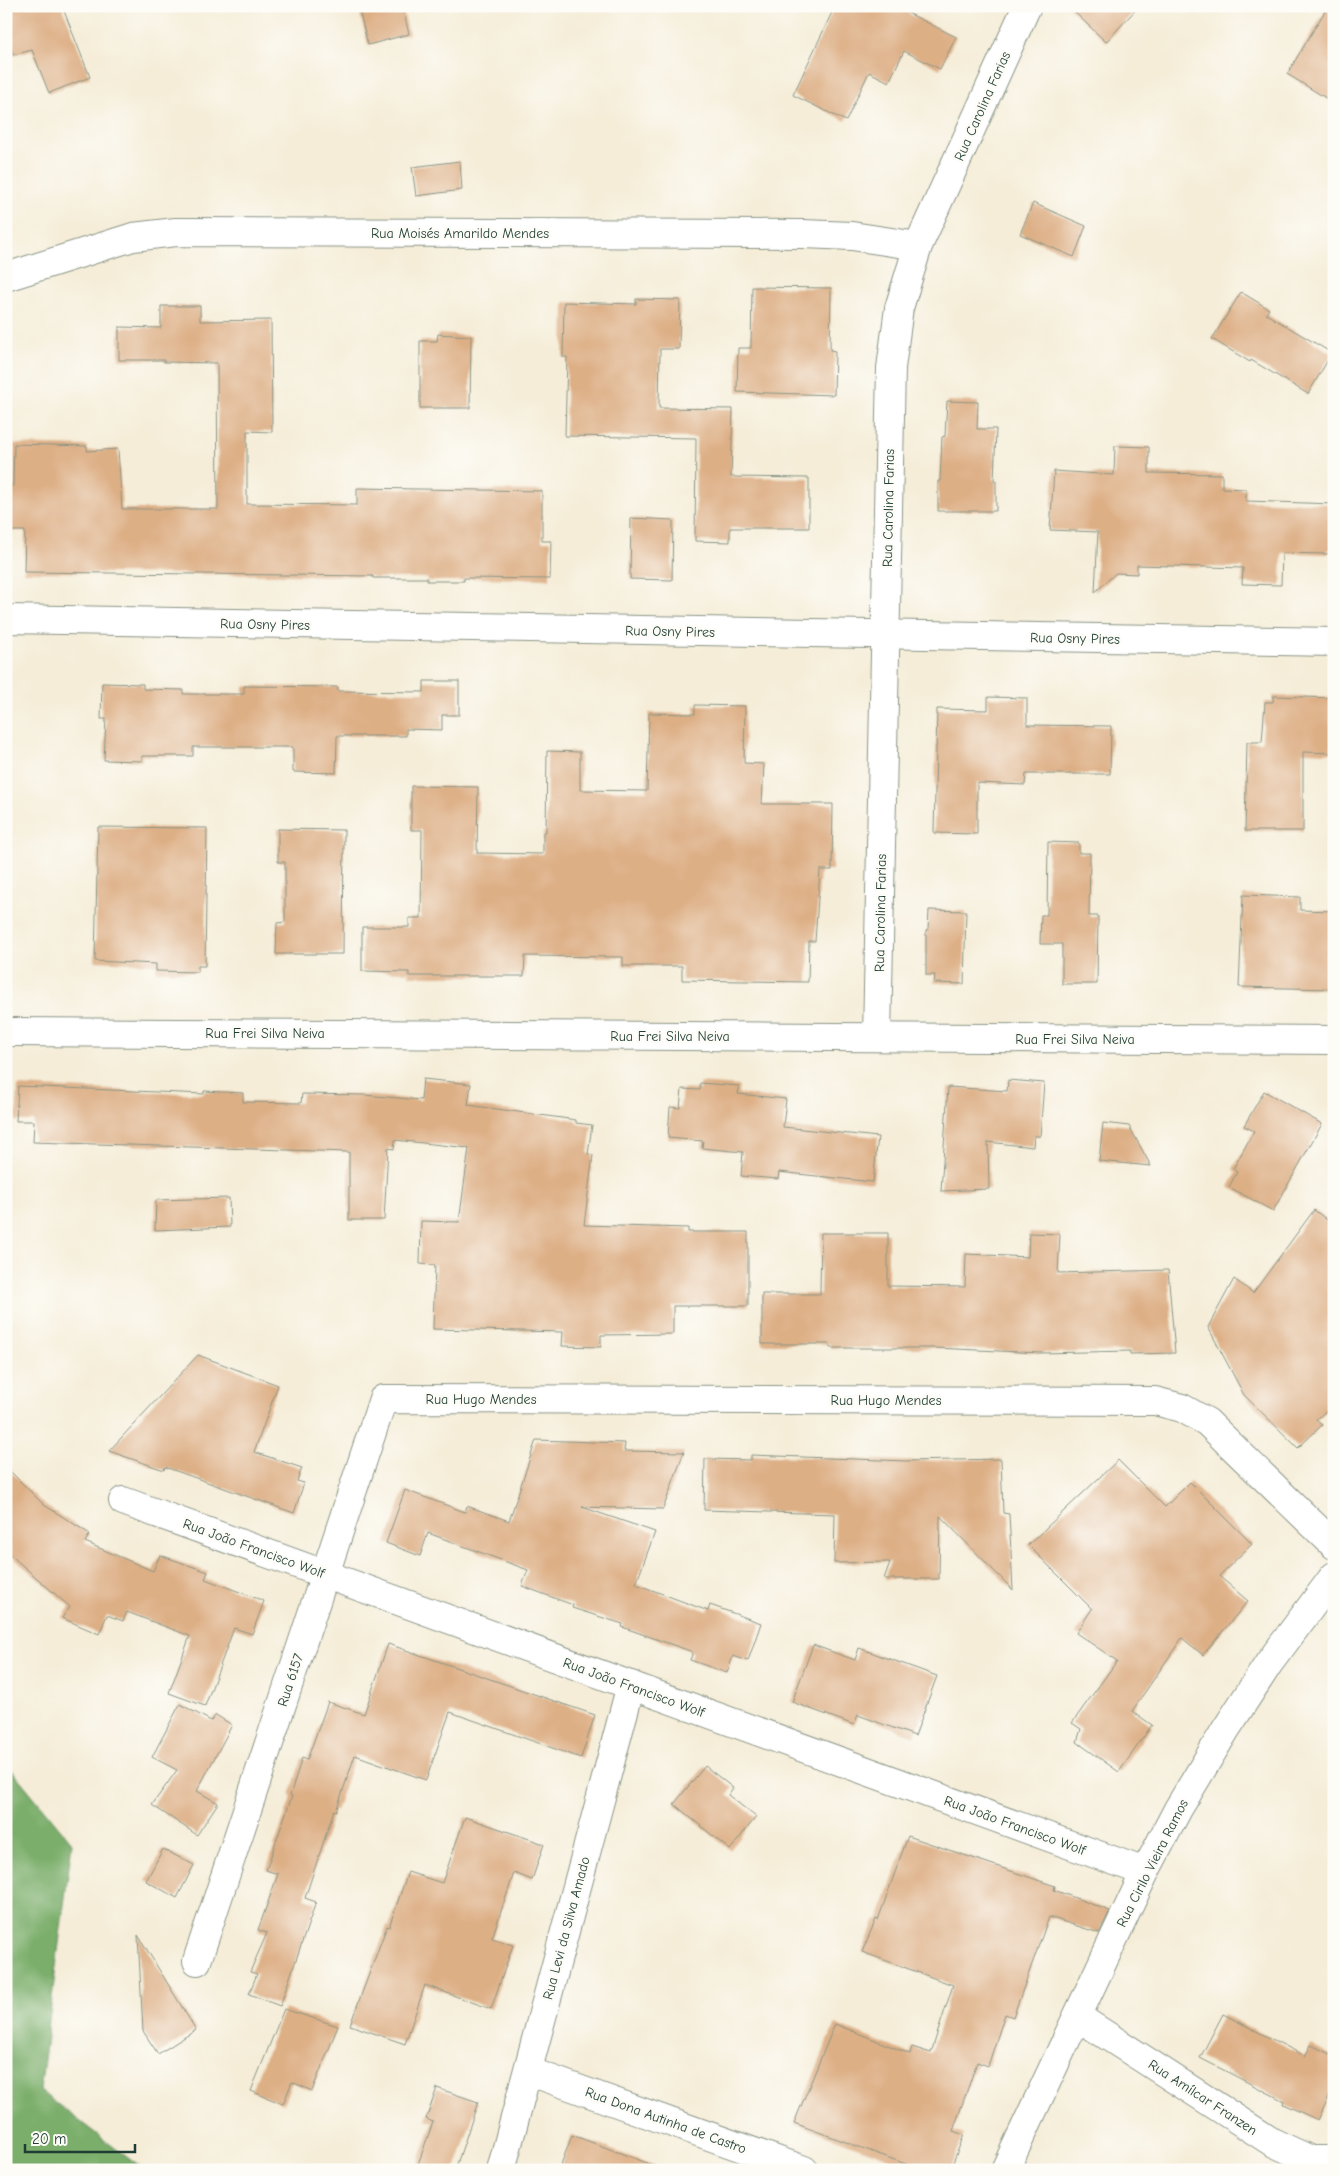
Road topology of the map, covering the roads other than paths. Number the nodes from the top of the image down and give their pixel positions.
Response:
1 (1027, 6) edge
2 (918, 246) junction
3 (6, 276) edge
4 (6, 619) edge
5 (886, 634) junction
6 (1334, 642) edge
7 (6, 1032) edge
8 (878, 1037) junction
9 (1334, 1040) edge
10 (383, 1399) joint
11 (123, 1501) dead end
12 (1334, 1545) edge
13 (325, 1574) junction
14 (1334, 1576) edge
15 (631, 1686) junction
16 (1145, 1872) junction
17 (197, 1961) dead end
18 (1078, 2017) junction
19 (528, 2071) junction
20 (1334, 2160) edge
21 (501, 2170) edge
22 (804, 2170) edge
23 (1005, 2170) edge

1 - 2 street, Rua Carolina Farias
2 - 3 street, Rua Moisés Amarildo Mendes
2 - 5 street, Rua Carolina Farias
4 - 5 street, Rua Osny Pires
5 - 6 street, Rua Osny Pires
5 - 8 street, Rua Carolina Farias
7 - 8 street, Rua Frei Silva Neiva
8 - 9 street, Rua Frei Silva Neiva
10 - 12 street, Rua Hugo Mendes
10 - 13 street, Rua 6157
11 - 13 street, Rua João Francisco Wolf
13 - 15 street, Rua João Francisco Wolf
13 - 17 street, Rua 6157
14 - 16 street, Rua Cirilo Vieira Ramos
15 - 16 street, Rua João Francisco Wolf
15 - 19 street, Rua Levi da Silva Amado
16 - 18 street, Rua Cirilo Vieira Ramos
18 - 20 street, Rua Amílcar Franzen
18 - 23 street, Rua Cirilo Vieira Ramos
19 - 21 street, Rua Levi da Silva Amado
19 - 22 street, Rua Dona Autinha de Castro

